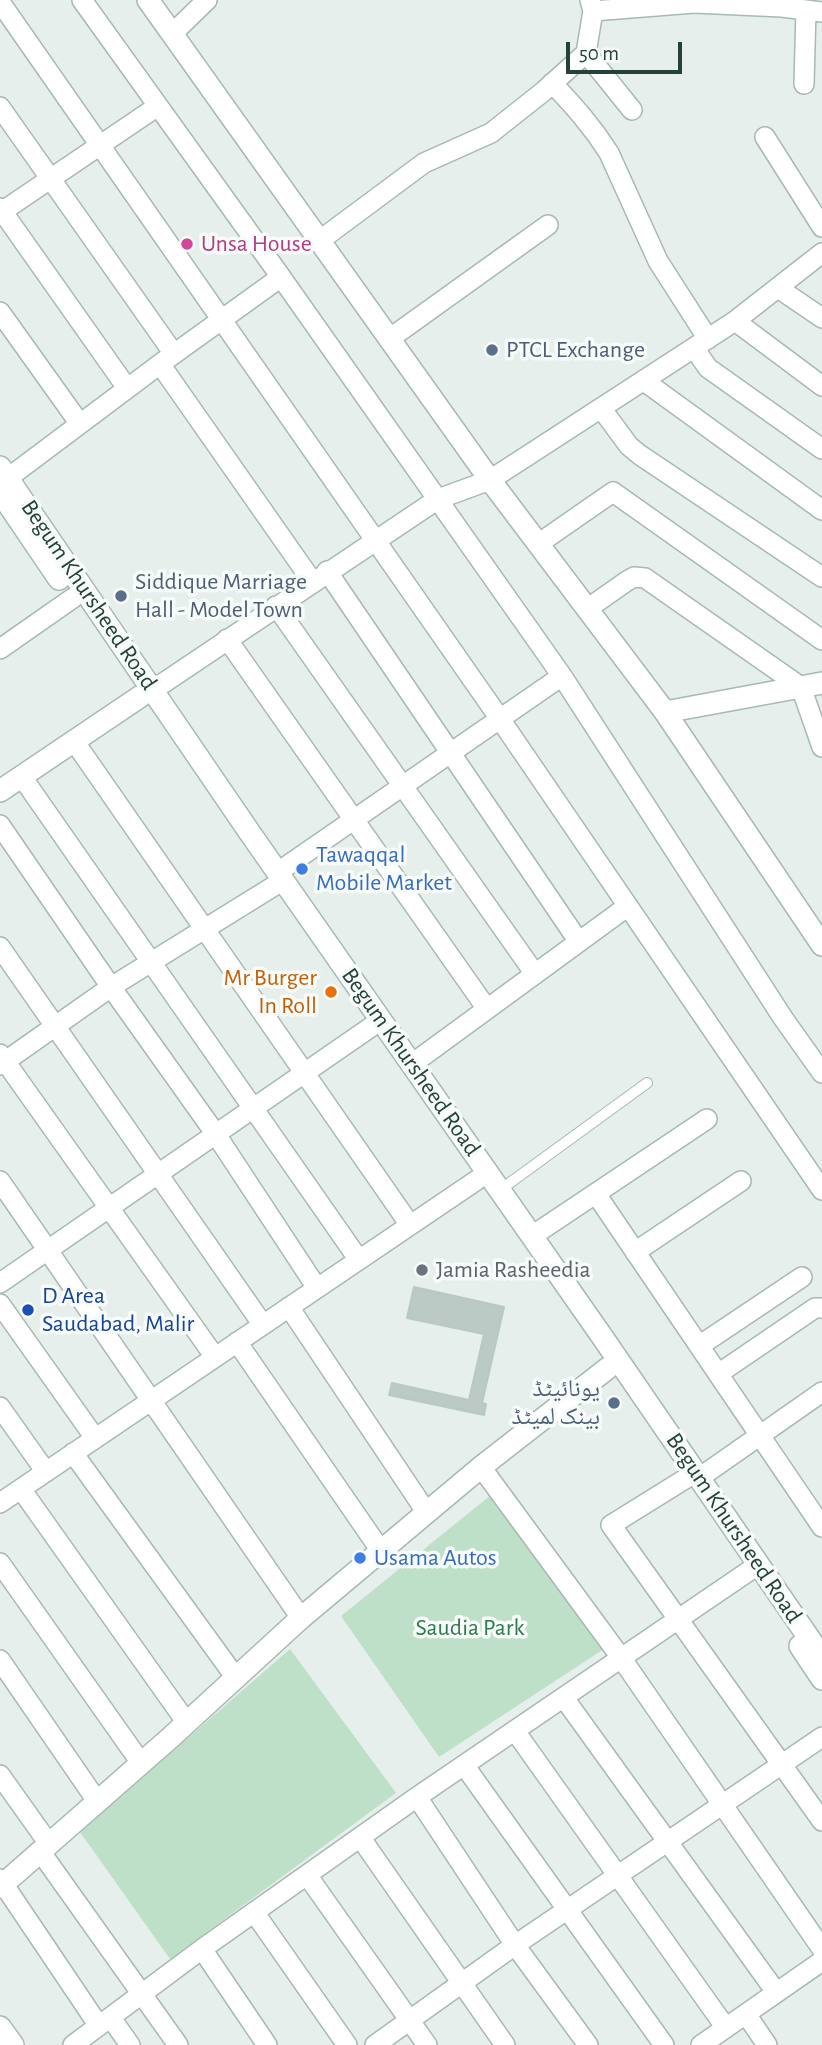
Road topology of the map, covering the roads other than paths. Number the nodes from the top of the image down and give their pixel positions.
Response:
1 (82, 0) edge
2 (148, 0) edge
3 (206, 0) edge
4 (0, 2) edge
5 (592, 6) edge
6 (814, 11) edge
7 (172, 34) junction
8 (586, 53) junction
9 (552, 83) junction
10 (804, 83) dead end
11 (158, 106) junction
12 (0, 107) edge
13 (632, 110) dead end
14 (765, 137) dead end
15 (99, 145) junction
16 (49, 178) junction
17 (1, 211) edge
18 (548, 225) dead end
19 (822, 227) edge
20 (319, 241) junction
21 (822, 253) edge
22 (281, 277) junction
23 (778, 288) junction
24 (0, 312) edge
25 (822, 318) edge
26 (222, 320) junction
27 (735, 321) junction
28 (389, 339) junction
29 (701, 343) junction
30 (167, 359) junction
31 (643, 381) junction
32 (822, 386) edge
33 (127, 388) junction
34 (601, 408) junction
35 (79, 424) junction
36 (822, 449) edge
37 (3, 479) edge
38 (490, 480) junction
39 (438, 499) junction
40 (822, 510) edge
41 (375, 540) junction
42 (538, 544) junction
43 (319, 576) junction
44 (822, 578) edge
45 (73, 598) junction
46 (276, 606) junction
47 (587, 609) junction
48 (227, 639) junction
49 (822, 640) edge
50 (0, 649) edge
51 (562, 676) junction
52 (822, 683) edge
53 (801, 687) junction
54 (147, 693) junction
55 (665, 712) junction
56 (500, 719) junction
57 (74, 741) junction
58 (822, 747) edge
59 (451, 753) junction
60 (22, 776) junction
61 (402, 786) junction
62 (0, 791) edge
63 (354, 820) junction
64 (0, 825) edge
65 (276, 879) junction
66 (628, 906) junction
67 (205, 929) junction
68 (819, 935) edge
69 (579, 942) junction
70 (0, 947) edge
71 (326, 951) junction
72 (152, 962) junction
73 (535, 974) junction
74 (111, 987) junction
75 (487, 1009) junction
76 (55, 1026) junction
77 (371, 1027) junction
78 (2, 1060) edge
79 (412, 1063) junction
80 (304, 1072) junction
81 (822, 1073) edge
82 (647, 1083) dead end
83 (253, 1107) junction
84 (707, 1119) dead end
85 (215, 1132) junction
86 (157, 1173) junction
87 (0, 1181) edge
88 (741, 1181) dead end
89 (488, 1189) junction
90 (822, 1190) edge
91 (596, 1194) junction
92 (109, 1207) junction
93 (410, 1225) junction
94 (532, 1236) junction
95 (46, 1251) junction
96 (635, 1252) junction
97 (359, 1260) junction
98 (802, 1277) dead end
99 (0, 1283) edge
100 (317, 1288) junction
101 (0, 1304) edge
102 (289, 1307) junction
103 (822, 1308) edge
104 (263, 1325) junction
105 (237, 1342) junction
106 (699, 1346) junction
107 (215, 1357) junction
108 (608, 1368) junction
109 (718, 1374) junction
110 (822, 1392) edge
111 (151, 1400) junction
112 (0, 1407) edge
113 (760, 1436) junction
114 (95, 1438) junction
115 (73, 1453) junction
116 (481, 1467) junction
117 (46, 1472) junction
118 (692, 1478) junction
119 (21, 1489) junction
120 (0, 1503) edge
121 (427, 1513) junction
122 (822, 1527) edge
123 (381, 1551) junction
124 (0, 1563) edge
125 (749, 1571) junction
126 (301, 1618) junction
127 (679, 1620) junction
128 (822, 1657) edge
129 (622, 1659) junction
130 (0, 1660) edge
131 (236, 1678) junction
132 (822, 1679) edge
133 (564, 1698) junction
134 (187, 1723) junction
135 (515, 1731) junction
136 (822, 1737) edge
137 (141, 1763) junction
138 (782, 1764) junction
139 (464, 1765) junction
140 (0, 1775) edge
141 (417, 1797) junction
142 (97, 1801) junction
143 (723, 1804) junction
144 (822, 1821) edge
145 (360, 1837) junction
146 (668, 1842) junction
147 (44, 1847) junction
148 (307, 1875) junction
149 (618, 1875) junction
150 (1, 1883) edge
151 (567, 1910) junction
152 (254, 1912) junction
153 (515, 1945) junction
154 (202, 1949) junction
155 (822, 1949) edge
156 (822, 1961) edge
157 (462, 1983) junction
158 (776, 1992) junction
159 (142, 1994) junction
160 (746, 2014) junction
161 (409, 2020) junction
162 (105, 2022) junction
163 (0, 2027) edge
164 (726, 2028) junction
165 (13, 2045) edge
166 (73, 2045) edge
167 (130, 2045) edge
168 (178, 2045) edge
169 (267, 2045) edge
170 (346, 2045) edge
171 (375, 2045) edge
172 (427, 2045) edge
173 (505, 2045) edge
174 (589, 2045) edge
175 (664, 2045) edge
176 (701, 2045) edge
177 (767, 2045) edge

1 - 11 street
2 - 7 main road
3 - 7 street
4 - 15 street
5 - 6 street
5 - 8 street
6 - 10 street
7 - 20 main road
8 - 9 street
8 - 13 street
9 - 20 street
9 - 29 street
11 - 15 street
11 - 22 street
12 - 16 street
14 - 19 street
15 - 16 street
15 - 26 street
16 - 17 street
16 - 30 street
17 - 33 street
18 - 28 street
20 - 28 main road
21 - 23 street
22 - 26 street
22 - 39 street
23 - 25 street
23 - 27 street
24 - 35 street
26 - 30 street
26 - 41 street
27 - 29 street
27 - 32 street
28 - 38 main road
29 - 31 street
29 - 36 street
30 - 33 street
30 - 43 street
31 - 34 street
31 - 40 street
33 - 35 street
34 - 38 street
34 - 44 street
35 - 37 street
37 - 45 main road, Begum Khursheed Road
37 - 54 main road, Begum Khursheed Road
38 - 39 street
38 - 42 main road
39 - 41 street
39 - 51 street
41 - 43 street
41 - 56 street
42 - 47 main road
42 - 49 street
43 - 46 street
43 - 59 street
45 - 50 street
45 - 54 main road, Begum Khursheed Road
46 - 48 street
46 - 61 street
47 - 53 street
47 - 55 main road
48 - 54 street
48 - 63 street
51 - 56 street
51 - 81 street
52 - 53 main road
53 - 55 main road
53 - 58 street
54 - 57 main road
54 - 65 main road, Begum Khursheed Road
55 - 68 main road
56 - 59 street
56 - 66 street
57 - 60 main road
57 - 67 street
59 - 61 street
59 - 69 street
60 - 62 main road
60 - 72 street
61 - 63 street
61 - 73 street
63 - 65 street
63 - 75 street
64 - 74 street
65 - 67 street
65 - 71 main road, Begum Khursheed Road
66 - 69 street
66 - 90 street
67 - 72 street
67 - 80 street
69 - 73 street
70 - 76 street
71 - 77 main road, Begum Khursheed Road
71 - 79 main road, Begum Khursheed Road
72 - 74 street
72 - 83 street
73 - 75 street
74 - 76 street
74 - 85 street
75 - 79 street
76 - 78 street
76 - 86 street
77 - 80 street
77 - 89 main road, Begum Khursheed Road
78 - 92 street
79 - 89 main road, Begum Khursheed Road
80 - 83 street
80 - 93 street
82 - 89 lane
83 - 85 street
83 - 97 street
84 - 91 street
85 - 86 street
85 - 100 street
86 - 92 street
86 - 104 street
87 - 95 street
88 - 96 street
89 - 93 street
89 - 94 main road, Begum Khursheed Road
89 - 108 main road, Begum Khursheed Road
91 - 94 street
91 - 96 street
92 - 95 street
92 - 107 street
93 - 97 street
94 - 118 main road, Begum Khursheed Road
95 - 99 street
95 - 111 street
96 - 106 street
97 - 100 street
98 - 106 street
100 - 102 street
101 - 114 street
102 - 104 street
102 - 121 street
103 - 109 street
104 - 105 street
105 - 107 street
105 - 123 street
106 - 109 street
107 - 111 street
108 - 116 main road
108 - 118 main road, Begum Khursheed Road
109 - 113 street
110 - 113 street
111 - 114 street
111 - 126 street
112 - 117 street
113 - 118 street
113 - 122 street
114 - 115 street
115 - 117 street
115 - 131 street
116 - 121 main road
116 - 129 street
117 - 119 street
118 - 125 main road, Begum Khursheed Road
118 - 127 street
118 - 128 main road, Begum Khursheed Road
119 - 120 street
119 - 134 street
121 - 123 main road
123 - 126 main road
124 - 137 street
125 - 127 street
125 - 132 main road, Begum Khursheed Road
126 - 131 main road
127 - 129 street
127 - 138 street
129 - 133 street
129 - 143 street
130 - 142 street
131 - 134 main road
133 - 135 street
133 - 146 street
134 - 137 main road
135 - 139 street
135 - 149 street
136 - 138 street
137 - 142 main road
138 - 143 street
138 - 144 street
139 - 141 street
139 - 151 street
140 - 147 street
141 - 145 street
141 - 153 street
142 - 147 main road
143 - 146 street
143 - 155 street
145 - 148 street
145 - 157 street
146 - 149 street
146 - 158 street
147 - 150 main road
147 - 159 street
148 - 152 street
148 - 161 street
149 - 151 street
149 - 164 street
150 - 162 street
151 - 153 street
151 - 175 street
152 - 154 street
152 - 170 street
153 - 157 street
153 - 174 street
154 - 159 street
154 - 169 street
156 - 158 street
157 - 161 street
157 - 173 street
158 - 160 street
159 - 162 street
159 - 168 street
160 - 164 street
160 - 177 street
161 - 171 street
161 - 172 street
162 - 166 street
162 - 167 street
163 - 165 main road
164 - 176 street

